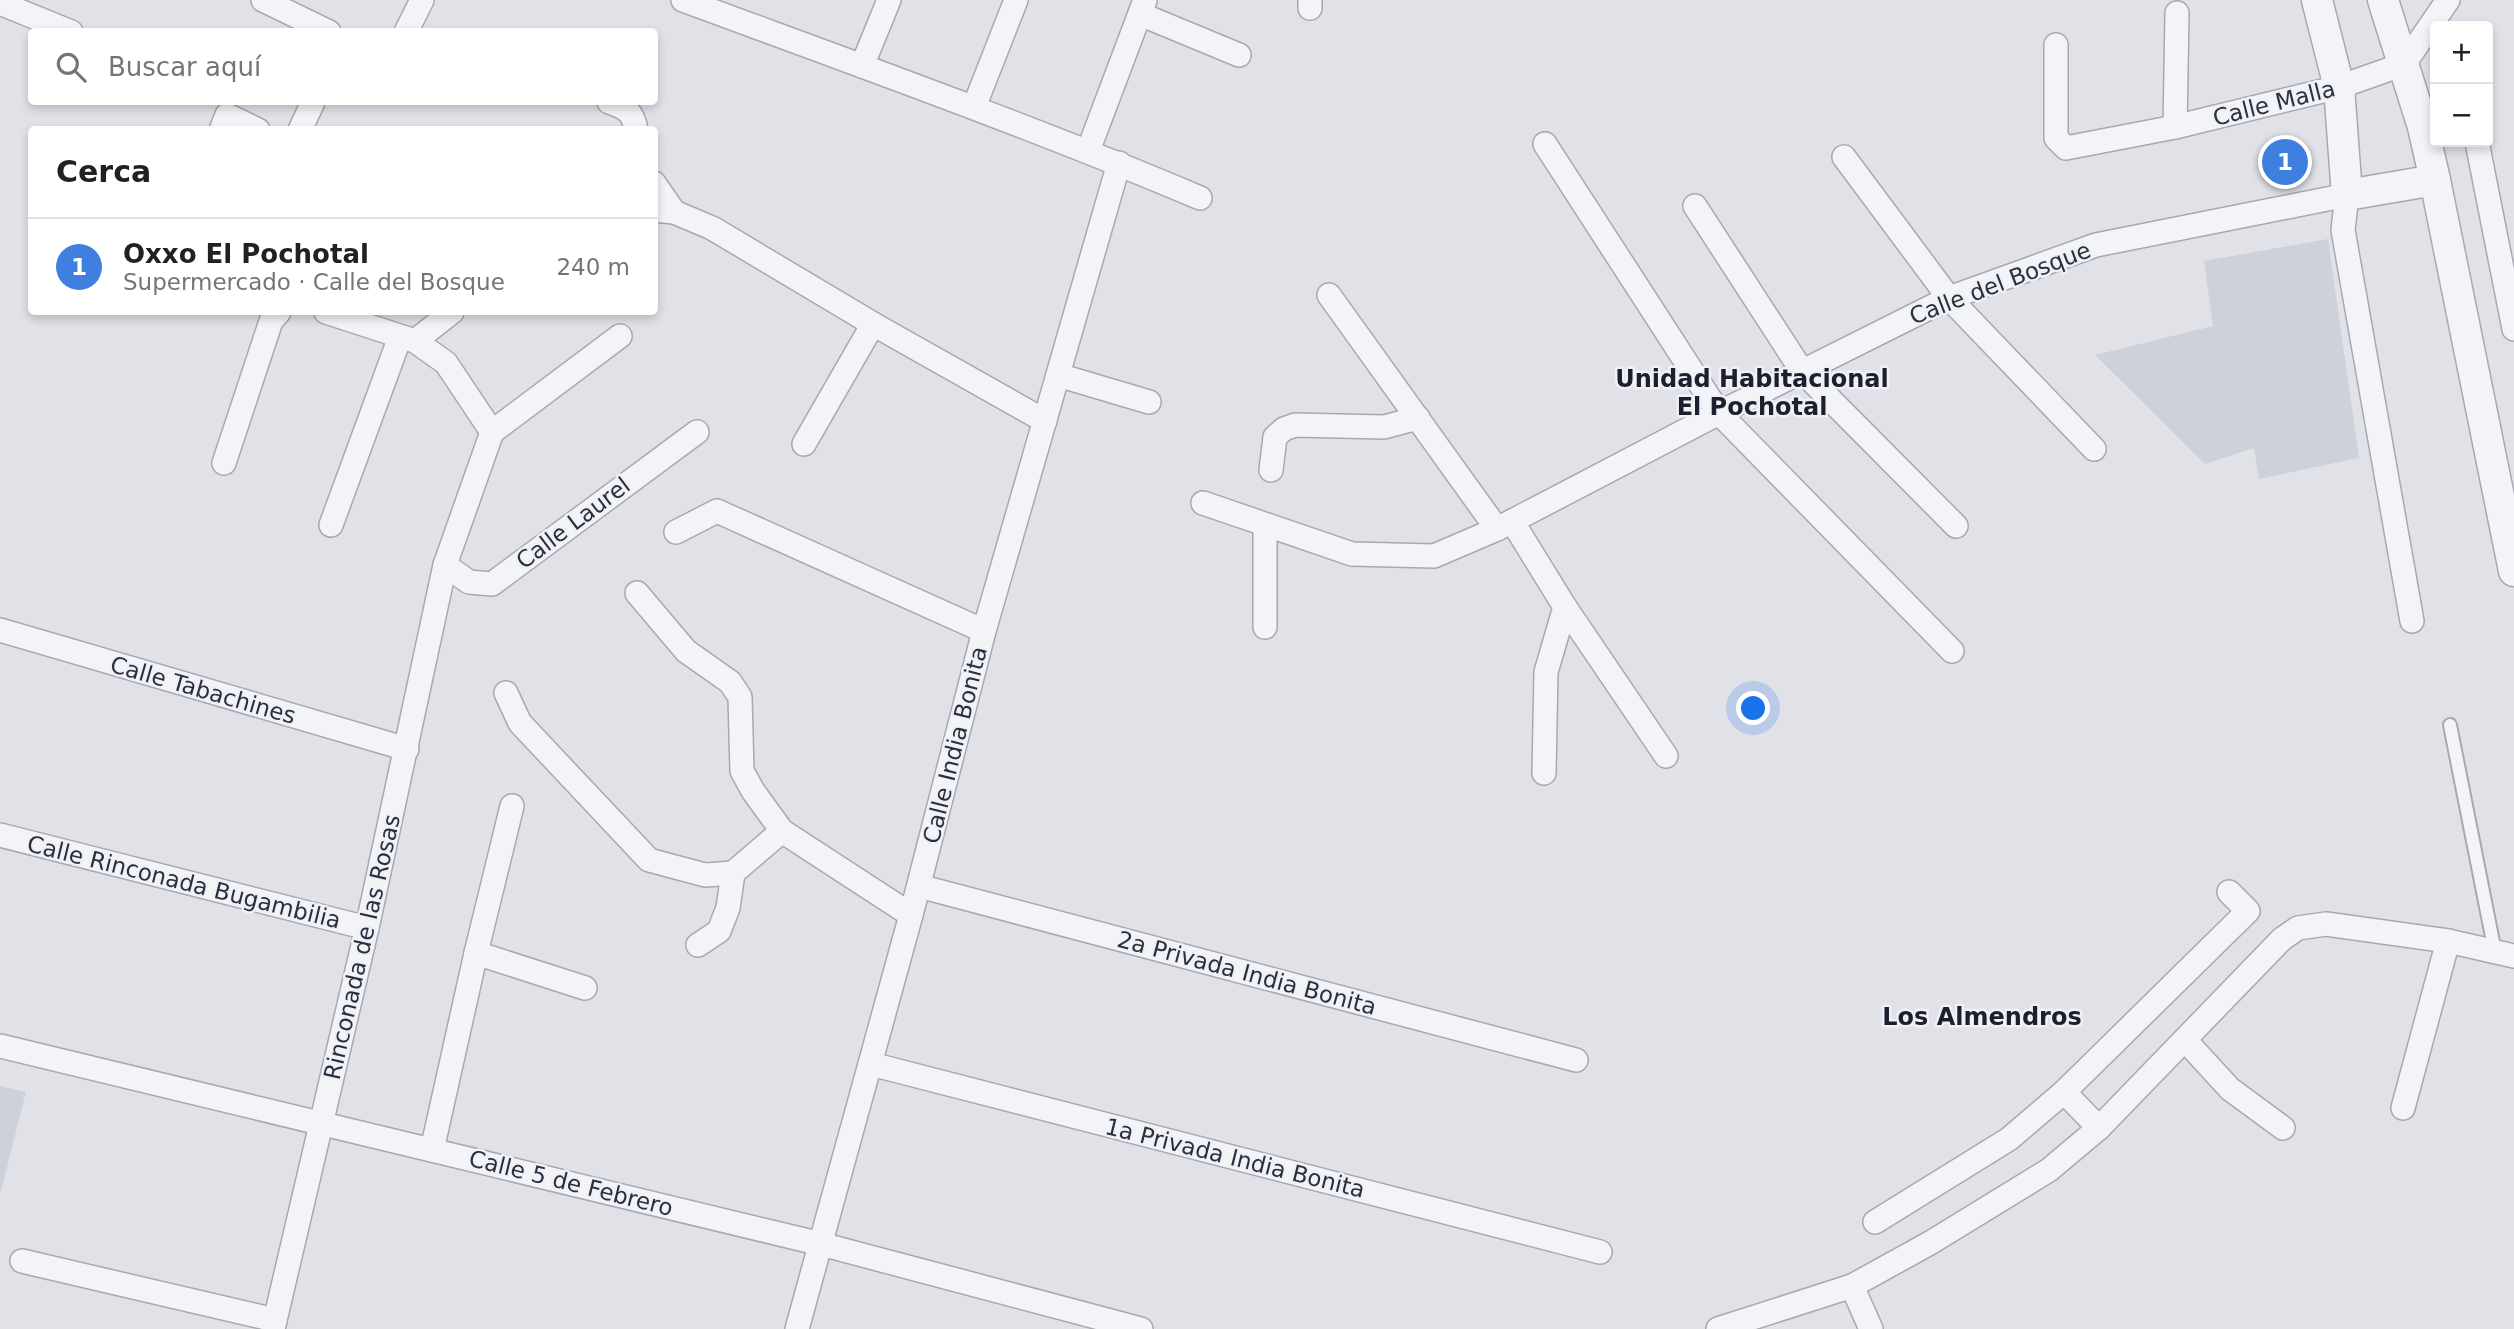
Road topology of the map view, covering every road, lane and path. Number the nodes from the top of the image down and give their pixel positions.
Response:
1 (263, 0) edge
2 (422, 0) edge
3 (683, 0) edge
4 (890, 0) edge
5 (1016, 0) edge
6 (2317, 0) edge
7 (2383, 0) edge
8 (2448, 0) edge
9 (0, 3) edge
10 (1143, 7) edge
11 (2177, 13) dead end
12 (2453, 21) edge
13 (61, 28) edge
14 (321, 28) edge
15 (408, 28) edge
16 (2056, 45) dead end
17 (1239, 55) dead end
18 (2404, 64) junction
19 (862, 66) junction
20 (2339, 87) junction
21 (312, 105) edge
22 (620, 105) edge
23 (974, 107) junction
24 (302, 126) edge
25 (635, 126) edge
26 (2175, 127) junction
27 (1545, 144) dead end
28 (2478, 147) edge
29 (1088, 151) junction
30 (1844, 157) dead end
31 (1119, 163) junction
32 (2435, 180) junction
33 (658, 194) edge
34 (2347, 195) junction
35 (1200, 198) dead end
36 (1695, 206) dead end
37 (664, 211) edge
38 (1329, 295) dead end
39 (1950, 298) junction
40 (276, 315) edge
41 (335, 315) edge
42 (447, 315) edge
43 (873, 324) junction
44 (2514, 329) edge
45 (620, 335) dead end
46 (407, 339) junction
47 (1802, 371) junction
48 (1058, 375) junction
49 (1149, 402) dead end
50 (1719, 413) junction
51 (1418, 418) junction
52 (1045, 421) junction
53 (492, 432) junction
54 (697, 432) dead end
55 (804, 444) dead end
56 (2094, 449) dead end
57 (224, 463) dead end
58 (1271, 470) dead end
59 (1203, 503) dead end
60 (331, 525) dead end
61 (1265, 525) junction
62 (1504, 525) junction
63 (1956, 526) dead end
64 (676, 533) dead end
65 (445, 565) junction
66 (2514, 571) edge
67 (637, 593) dead end
68 (1564, 607) junction
69 (2412, 621) dead end
70 (1265, 627) dead end
71 (0, 630) edge
72 (984, 631) junction
73 (1952, 651) dead end
74 (506, 693) dead end
75 (2450, 725) dead end
76 (407, 749) junction
77 (1666, 756) dead end
78 (1544, 773) dead end
79 (512, 806) dead end
80 (782, 831) junction
81 (0, 835) edge
82 (733, 873) junction
83 (919, 886) junction
84 (2229, 892) dead end
85 (911, 915) junction
86 (368, 928) junction
87 (2448, 942) junction
88 (698, 945) dead end
89 (476, 953) junction
90 (2504, 954) edge
91 (585, 988) dead end
92 (2185, 1040) junction
93 (0, 1046) edge
94 (1576, 1060) dead end
95 (871, 1064) junction
96 (2064, 1092) junction
97 (2403, 1108) dead end
98 (321, 1123) junction
99 (2099, 1128) junction
100 (2283, 1128) dead end
101 (432, 1150) junction
102 (1875, 1222) dead end
103 (821, 1244) junction
104 (1600, 1252) dead end
105 (22, 1261) dead end
106 (1852, 1286) junction
107 (274, 1324) edge
108 (797, 1329) edge
109 (1141, 1329) edge
110 (1718, 1329) edge
111 (1871, 1329) edge

1 - 14 street
2 - 15 street
3 - 19 street
4 - 19 street
5 - 23 street
6 - 20 street
7 - 18 street
8 - 12 street
8 - 18 street
9 - 13 street
10 - 17 street
10 - 29 street
11 - 26 street
16 - 26 street, Calle Malla
18 - 20 street, Calle Malla
18 - 32 street
19 - 23 street
20 - 26 street, Calle Malla
20 - 34 street
21 - 24 street
22 - 25 street
23 - 29 street
27 - 50 street
28 - 44 street
29 - 31 street
30 - 39 street
31 - 35 street
31 - 48 street, Calle India Bonita
32 - 34 street, Calle del Bosque
32 - 66 street
33 - 37 street
34 - 39 street, Calle del Bosque
34 - 69 street
36 - 47 street
37 - 43 street
38 - 51 street
39 - 47 street, Calle del Bosque
39 - 56 street
40 - 57 street
41 - 46 street
42 - 46 street
43 - 52 street
43 - 55 street
45 - 53 street
46 - 53 street
46 - 60 street
47 - 50 street, Calle del Bosque
47 - 63 street
48 - 49 street
48 - 52 street, Calle India Bonita
50 - 62 street, Calle del Bosque
50 - 73 street
51 - 58 street
51 - 62 street
52 - 72 street, Calle India Bonita
53 - 65 street, Rinconada de las Rosas
54 - 65 street, Calle Laurel
59 - 61 street, Calle del Bosque
61 - 62 street, Calle del Bosque
61 - 70 street
62 - 68 street
64 - 72 street
65 - 76 street, Rinconada de las Rosas
67 - 80 street
68 - 77 street
68 - 78 street
71 - 76 street, Calle Tabachines
72 - 83 street, Calle India Bonita
74 - 82 street
75 - 90 lane
76 - 86 street, Rinconada de las Rosas
79 - 89 street
80 - 82 street
80 - 85 street
81 - 86 street, Calle Rinconada Bugambilia
82 - 88 street
83 - 85 street, Calle India Bonita
83 - 94 street, 2a Privada India Bonita
84 - 96 street
85 - 95 street, Calle India Bonita
86 - 98 street, Rinconada de las Rosas
87 - 90 street
87 - 92 street
87 - 97 street
89 - 91 street
89 - 101 street
92 - 99 street
92 - 100 street
93 - 98 street, Calle 5 de Febrero
95 - 103 street, Calle India Bonita
95 - 104 street, 1a Privada India Bonita
96 - 99 street
96 - 102 street
98 - 101 street, Calle 5 de Febrero
98 - 107 street, Rinconada de las Rosas
99 - 106 street
101 - 103 street, Calle 5 de Febrero
103 - 108 street, Calle India Bonita
103 - 109 street, Calle 5 de Febrero
105 - 107 street
106 - 110 street
106 - 111 street

